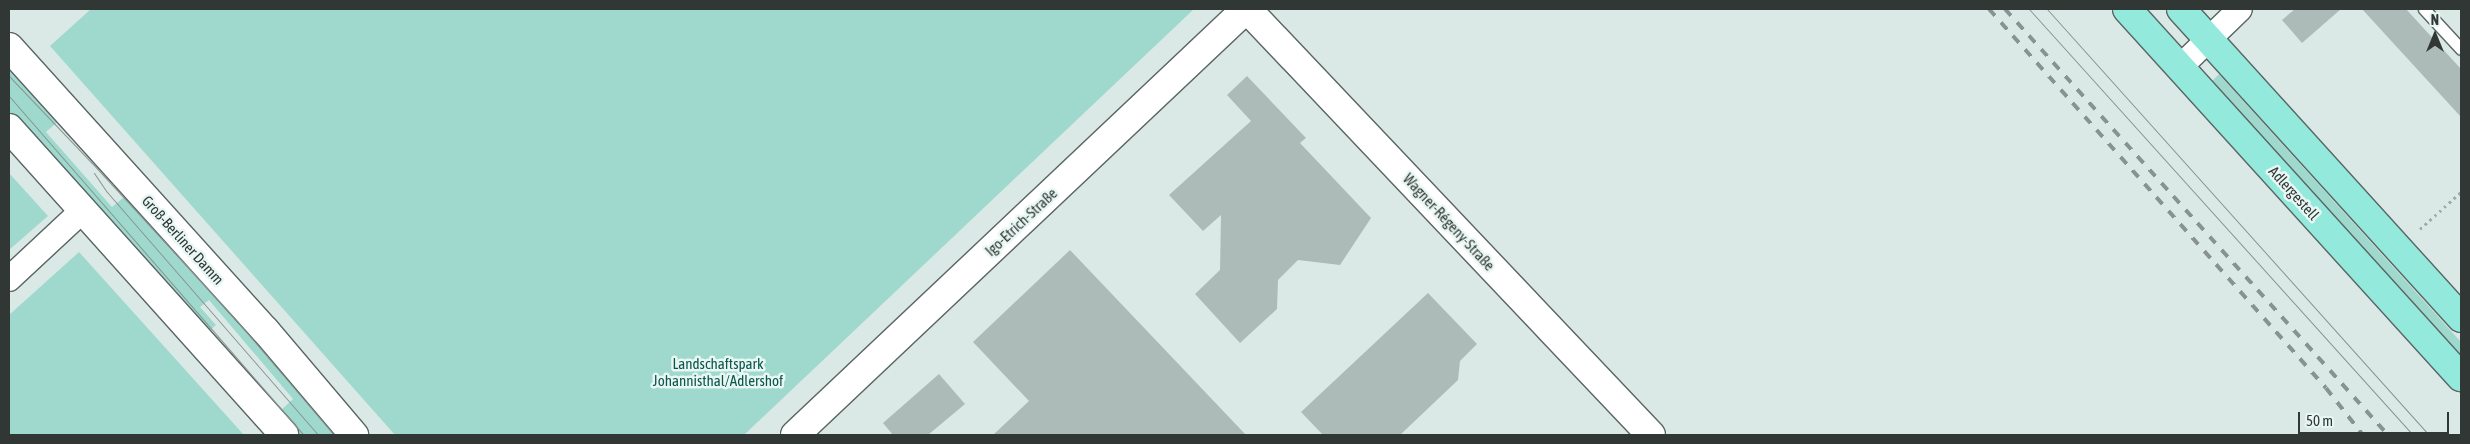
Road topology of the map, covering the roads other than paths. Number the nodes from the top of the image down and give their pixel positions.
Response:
1 (1247, 9) edge
2 (2128, 9) edge
3 (2181, 9) edge
4 (2240, 9) edge
5 (2424, 9) edge
6 (2208, 39) junction
7 (9, 47) edge
8 (2461, 49) edge
9 (2180, 67) junction
10 (9, 128) edge
11 (83, 210) junction
12 (9, 279) edge
13 (2461, 318) edge
14 (2461, 377) edge
15 (284, 435) edge
16 (354, 435) edge
17 (795, 435) edge
18 (1651, 435) edge

1 - 17 street, Igo-Etrich-Straße
1 - 18 street, Wagner-Régeny-Straße
2 - 9 main road, Adlergestell
3 - 6 main road
4 - 6 street
5 - 8 lane
6 - 9 street
6 - 13 main road
7 - 16 street, Groß-Berliner Damm
9 - 14 main road, Adlergestell
10 - 11 street
11 - 12 street
11 - 15 street

